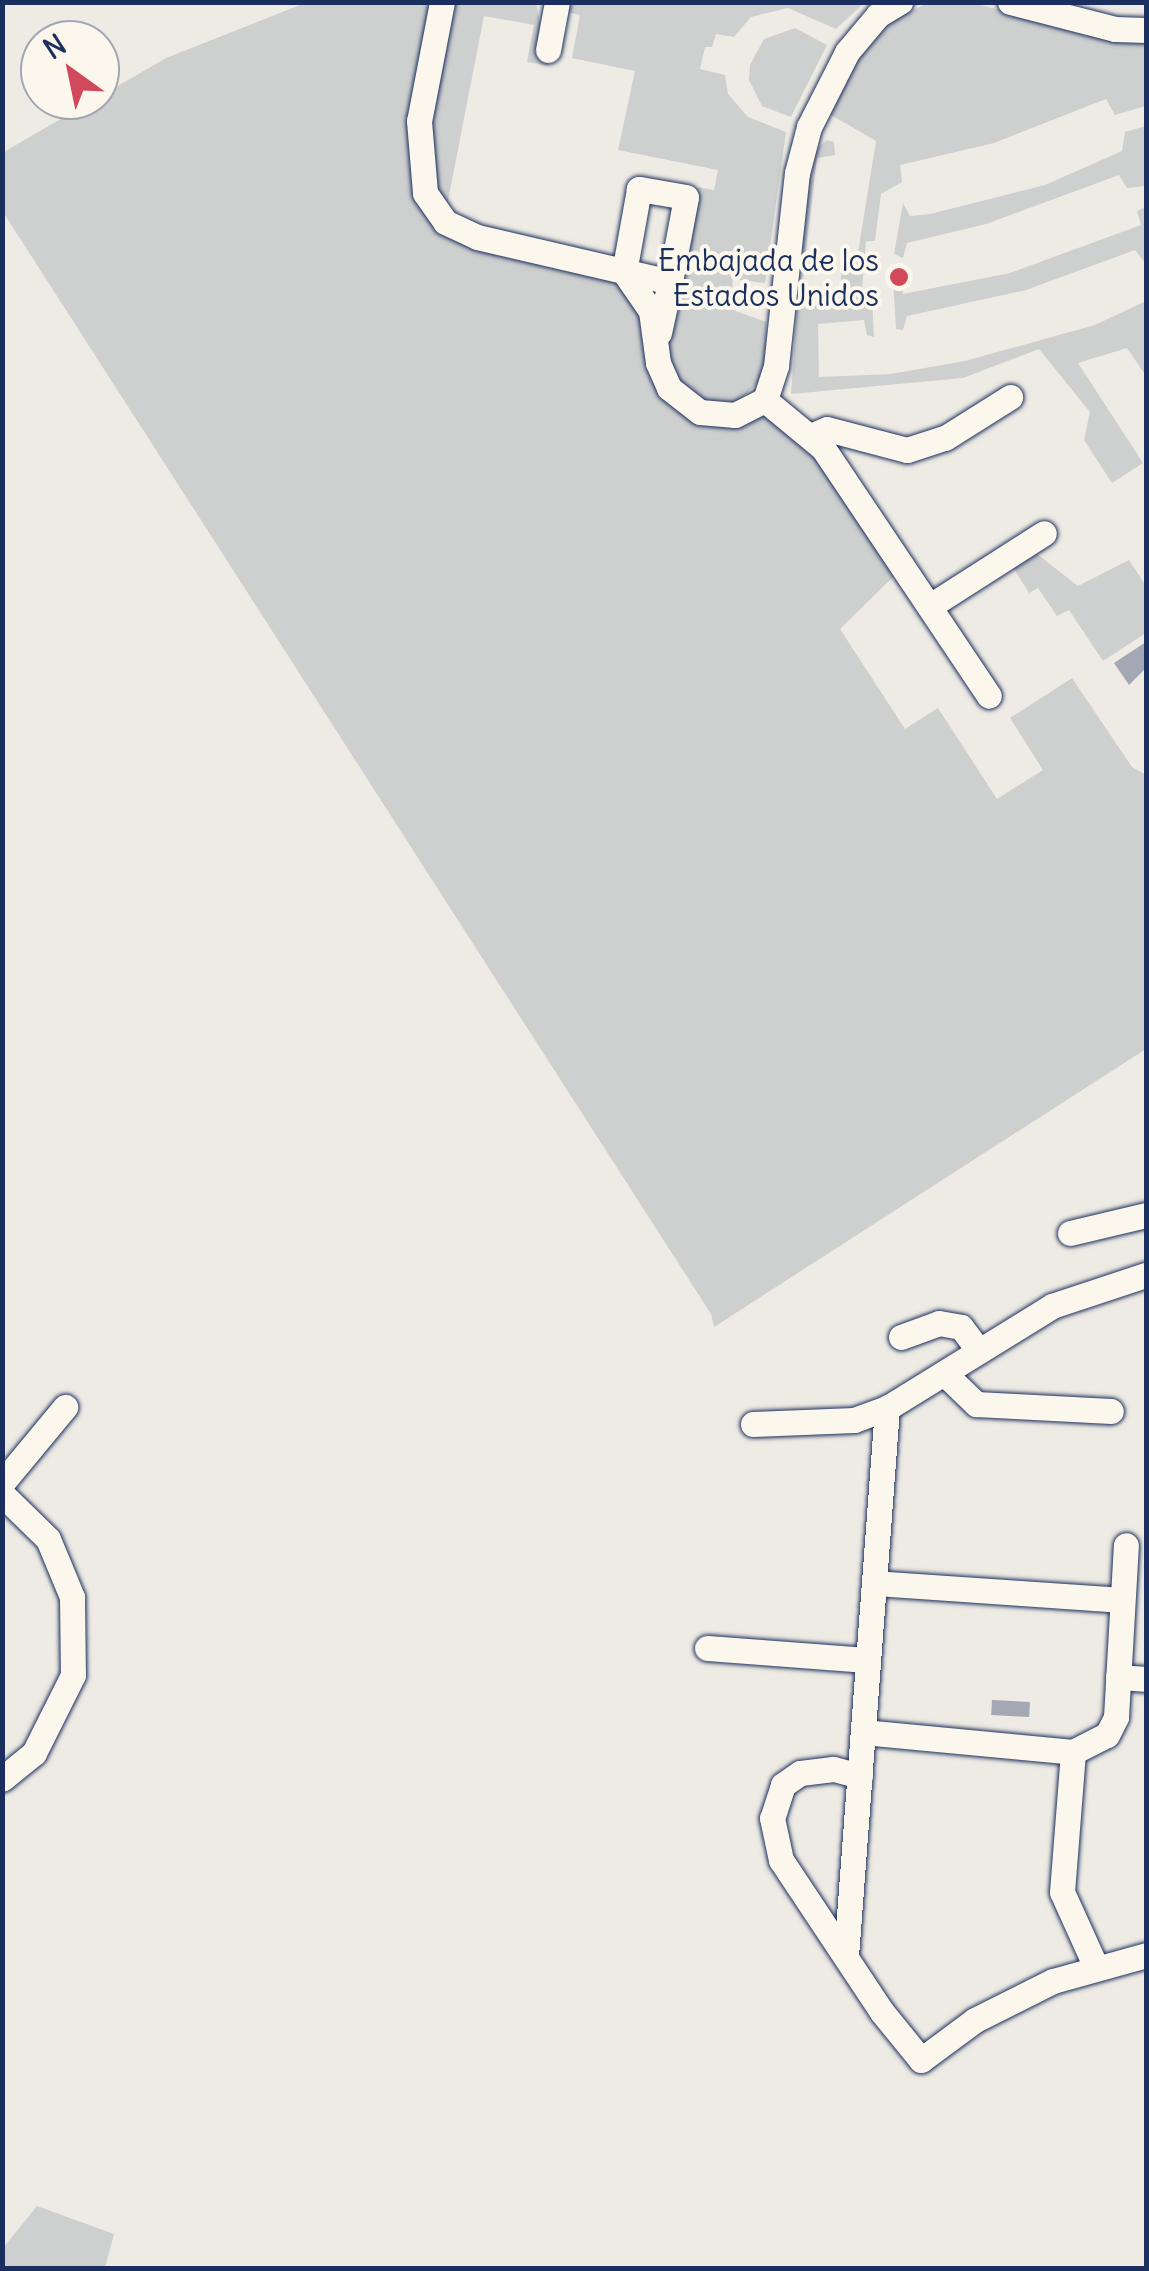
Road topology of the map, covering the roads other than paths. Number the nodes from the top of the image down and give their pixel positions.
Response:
1 (442, 2) edge
2 (557, 2) edge
3 (900, 2) edge
4 (1010, 2) edge
5 (1146, 30) edge
6 (548, 50) dead end
7 (624, 272) junction
8 (670, 282) junction
9 (657, 338) junction
10 (1010, 396) dead end
11 (764, 400) junction
12 (811, 436) junction
13 (1044, 533) dead end
14 (930, 606) junction
15 (989, 696) dead end
16 (1146, 1215) edge
17 (1070, 1232) dead end
18 (1146, 1276) edge
19 (901, 1337) dead end
20 (980, 1351) junction
21 (944, 1372) junction
22 (65, 1407) dead end
23 (887, 1408) junction
24 (1111, 1411) dead end
25 (753, 1424) dead end
26 (2, 1483) edge
27 (2, 1494) edge
28 (1126, 1545) dead end
29 (874, 1584) junction
30 (1121, 1600) junction
31 (707, 1648) dead end
32 (868, 1660) junction
33 (1118, 1677) junction
34 (1146, 1679) edge
35 (863, 1732) junction
36 (1073, 1752) junction
37 (860, 1776) junction
38 (2, 1779) edge
39 (1146, 1954) edge
40 (846, 1956) junction
41 (1095, 1966) junction

1 - 7 street
2 - 6 street
3 - 11 street
4 - 5 street
7 - 8 street
7 - 8 street
7 - 9 street
8 - 9 street
9 - 11 street
10 - 12 street
11 - 12 street
12 - 14 street
13 - 14 street
14 - 15 street
16 - 17 street
18 - 20 street
19 - 20 street
20 - 21 street
21 - 23 street
21 - 24 street
22 - 26 street
23 - 25 street
23 - 29 street
27 - 38 street
28 - 30 street
29 - 30 street
29 - 32 street
30 - 33 street
31 - 32 street
32 - 35 street
33 - 34 street
33 - 36 street
35 - 36 street
35 - 37 street
36 - 41 street
37 - 40 street
37 - 40 street
39 - 41 street
40 - 41 street

